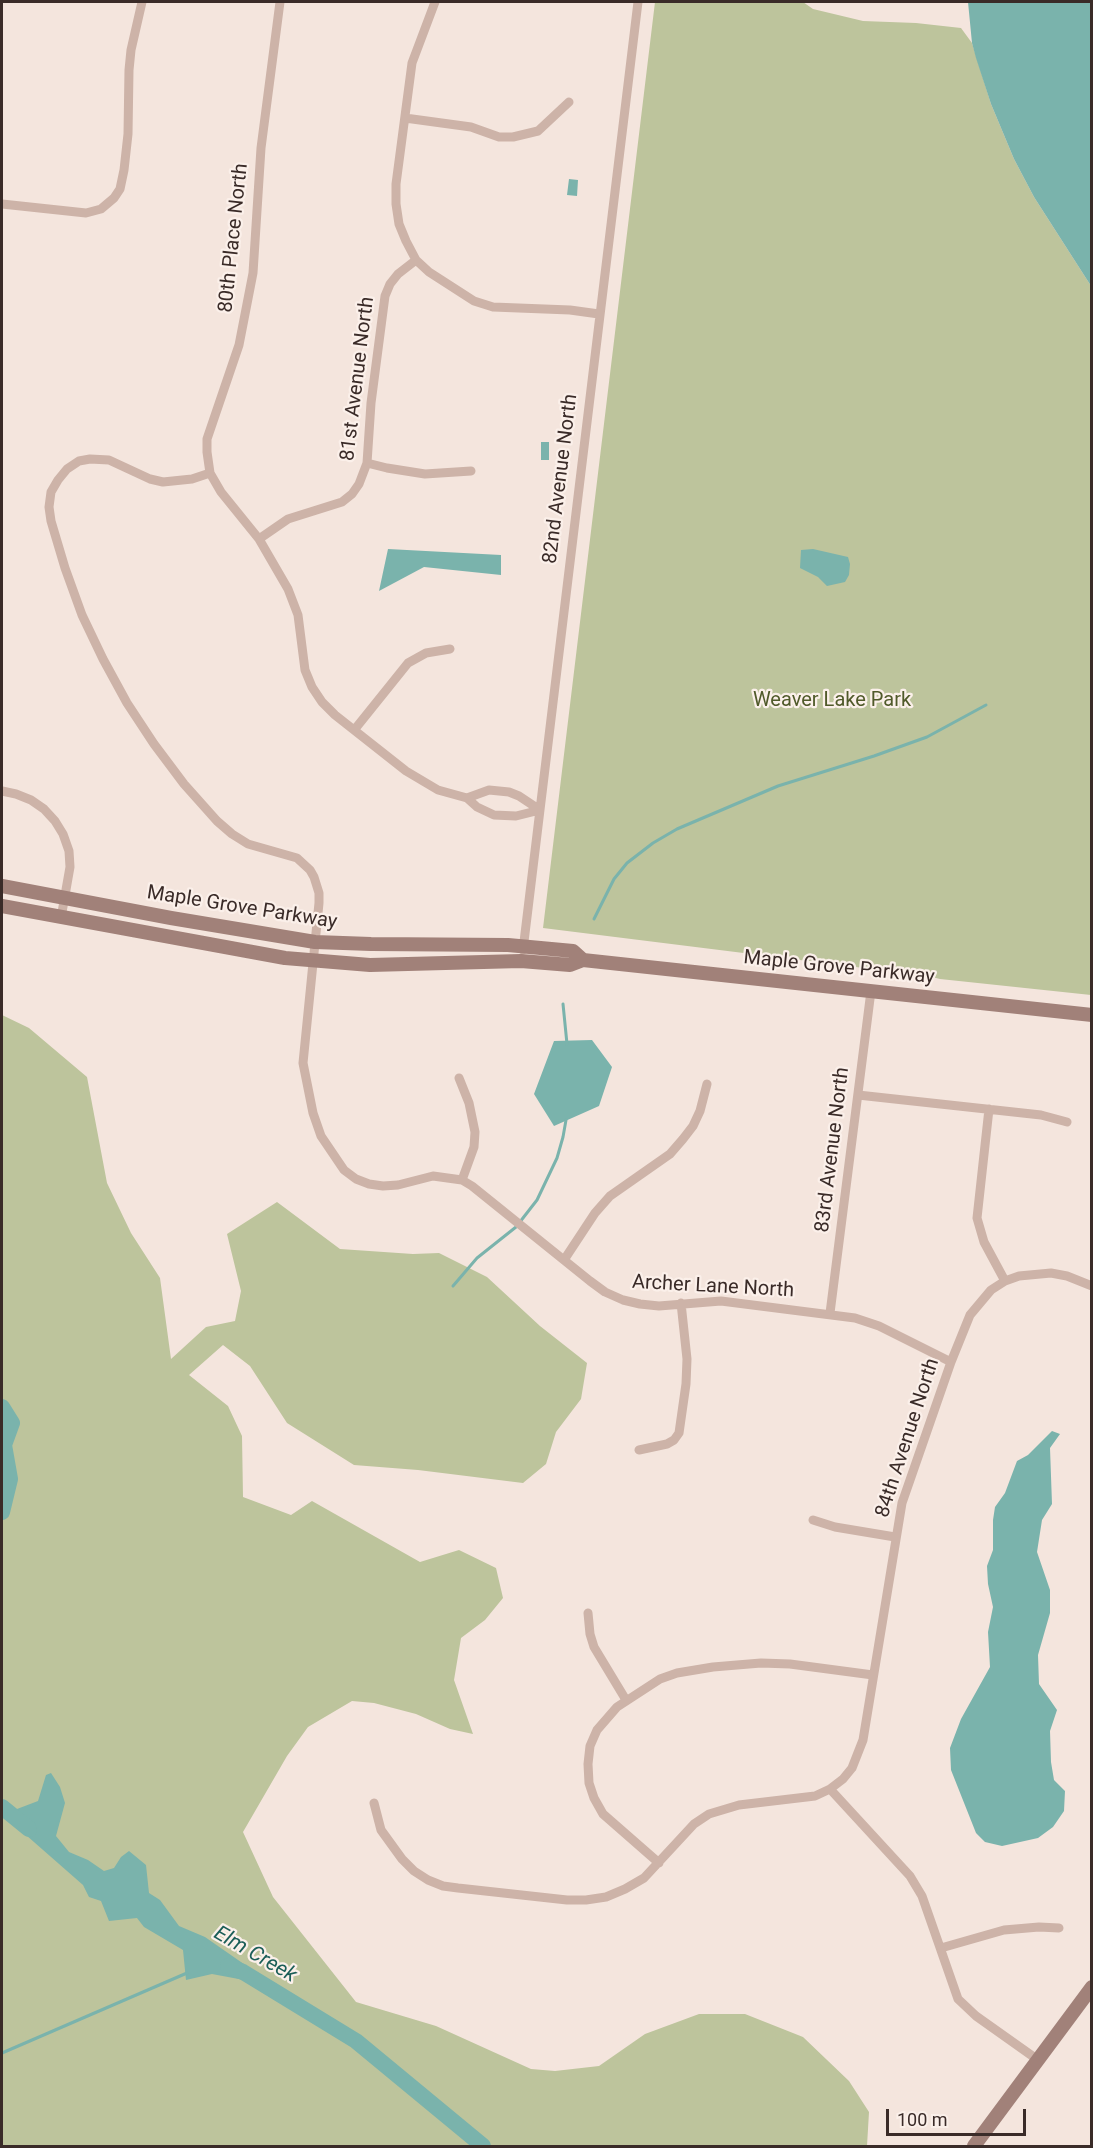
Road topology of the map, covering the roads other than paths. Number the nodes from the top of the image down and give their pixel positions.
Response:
1 (142, 2) edge
2 (280, 2) edge
3 (435, 2) edge
4 (638, 2) edge
5 (569, 102) dead end
6 (405, 118) junction
7 (2, 204) edge
8 (416, 260) junction
9 (599, 314) junction
10 (367, 463) junction
11 (471, 471) dead end
12 (210, 473) junction
13 (259, 539) junction
14 (450, 649) dead end
15 (355, 729) junction
16 (2, 791) edge
17 (467, 798) junction
18 (540, 810) junction
19 (2, 886) edge
20 (65, 898) junction
21 (2, 906) edge
22 (61, 918) junction
23 (315, 942) junction
24 (523, 946) junction
25 (583, 960) junction
26 (313, 961) junction
27 (521, 961) junction
28 (871, 991) junction
29 (1092, 1015) edge
30 (459, 1078) dead end
31 (707, 1083) dead end
32 (858, 1095) junction
33 (989, 1109) junction
34 (1066, 1122) dead end
35 (462, 1180) junction
36 (564, 1260) junction
37 (1005, 1281) junction
38 (1092, 1286) edge
39 (681, 1304) junction
40 (830, 1313) junction
41 (951, 1362) junction
42 (639, 1450) dead end
43 (813, 1520) dead end
44 (895, 1537) junction
45 (588, 1613) dead end
46 (873, 1675) junction
47 (626, 1700) junction
48 (830, 1789) junction
49 (374, 1803) dead end
50 (659, 1863) junction
51 (1059, 1928) dead end
52 (941, 1948) junction
53 (1092, 1987) edge
54 (1038, 2060) junction
55 (974, 2146) edge

1 - 7 street
2 - 12 street, 80th Place North
3 - 6 street
4 - 9 street, 82nd Avenue North
5 - 6 street
6 - 8 street
8 - 9 street
8 - 10 street, 81st Avenue North
9 - 18 street, 82nd Avenue North
10 - 11 street
10 - 13 street, 81st Avenue North
12 - 13 street
12 - 23 street
13 - 15 street
14 - 15 street
15 - 17 street
16 - 20 street
17 - 18 street
17 - 18 street
18 - 24 street, 82nd Avenue North
19 - 20 main road, Maple Grove Parkway
20 - 22 street
20 - 23 main road, Maple Grove Parkway
21 - 22 main road, Maple Grove Parkway
22 - 26 main road, Maple Grove Parkway
23 - 24 main road, Maple Grove Parkway
23 - 26 street
24 - 25 main road, Maple Grove Parkway
24 - 27 street, 82nd Avenue North
25 - 27 main road, Maple Grove Parkway
25 - 28 main road, Maple Grove Parkway
26 - 27 main road, Maple Grove Parkway
26 - 35 street, Archer Lane North
28 - 29 main road, Maple Grove Parkway
28 - 32 street, 83rd Avenue North
30 - 35 street
31 - 36 street
32 - 33 street
32 - 40 street, 83rd Avenue North
33 - 34 street
33 - 37 street
35 - 36 street, Archer Lane North
36 - 39 street, Archer Lane North
37 - 38 street
37 - 41 street, 84th Avenue North
39 - 40 street, Archer Lane North
39 - 42 street
40 - 41 street, Archer Lane North
41 - 44 street, 84th Avenue North
43 - 44 street
44 - 46 street, 84th Avenue North
45 - 47 street
46 - 47 street
46 - 48 street, 84th Avenue North
47 - 50 street
48 - 50 street
48 - 52 street
49 - 50 street
51 - 52 street
52 - 54 street
53 - 54 main road
54 - 55 main road

